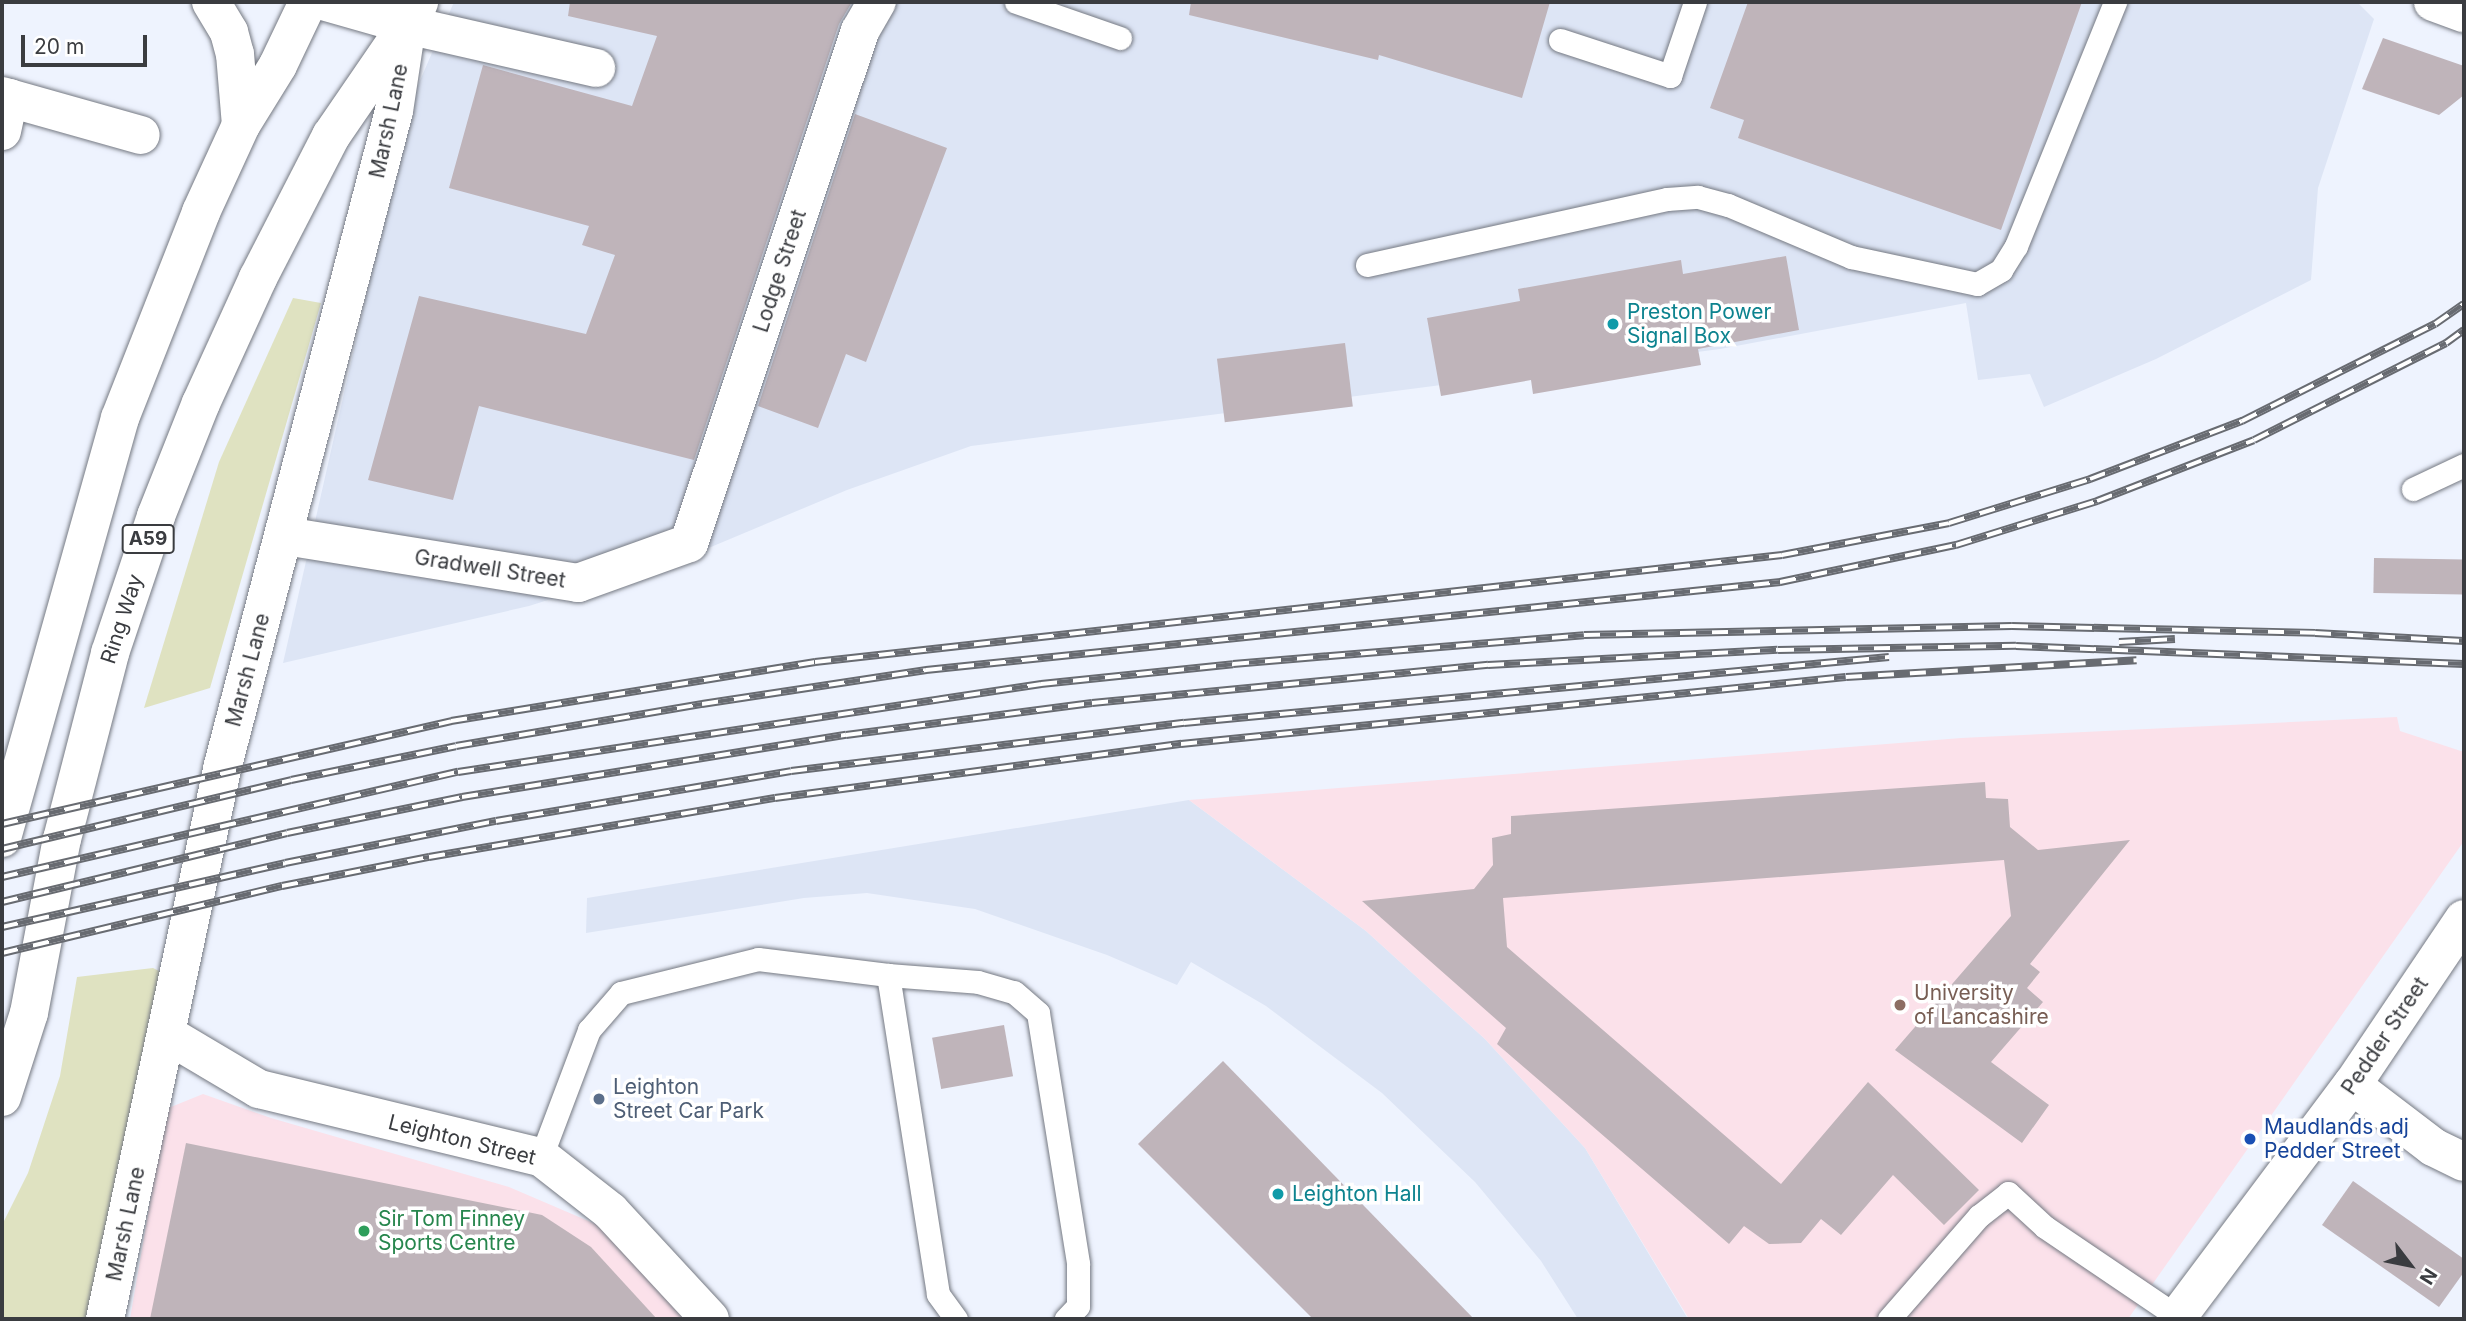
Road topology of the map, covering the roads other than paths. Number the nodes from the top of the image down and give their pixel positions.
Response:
1 (211, 2) edge
2 (308, 2) edge
3 (326, 2) edge
4 (877, 2) edge
5 (1016, 2) edge
6 (1695, 2) edge
7 (2115, 2) edge
8 (2433, 2) edge
9 (413, 13) edge
10 (2464, 13) edge
11 (1120, 38) dead end
12 (1560, 40) dead end
13 (596, 68) dead end
14 (4, 108) edge
15 (241, 125) junction
16 (141, 135) dead end
17 (1367, 265) dead end
18 (2464, 466) edge
19 (2413, 489) dead end
20 (285, 536) junction
21 (689, 543) joint
22 (2, 838) edge
23 (2464, 919) edge
24 (888, 975) junction
25 (168, 1035) junction
26 (2352, 1085) junction
27 (2, 1097) edge
28 (541, 1157) junction
29 (2464, 1162) edge
30 (2177, 1318) edge
31 (105, 1319) edge
32 (710, 1319) edge
33 (956, 1319) edge
34 (1066, 1319) edge
35 (1889, 1319) edge

1 - 15 main road
2 - 15 main road, A59
3 - 9 main road
4 - 21 main road, Lodge Street
5 - 11 lane
6 - 12 lane
7 - 17 lane
8 - 10 main road
9 - 13 main road
9 - 20 main road, Marsh Lane
9 - 27 main road, Ring Way / A59
14 - 16 main road
15 - 22 main road, A59
18 - 19 lane
20 - 21 main road, Gradwell Street
20 - 25 main road, Marsh Lane
23 - 26 main road, Pedder Street
24 - 28 lane
24 - 33 lane
24 - 34 lane
25 - 28 main road, Leighton Street
25 - 31 main road, Marsh Lane
26 - 29 main road
26 - 30 main road, Pedder Street
28 - 32 main road, Leighton Street
30 - 35 lane

